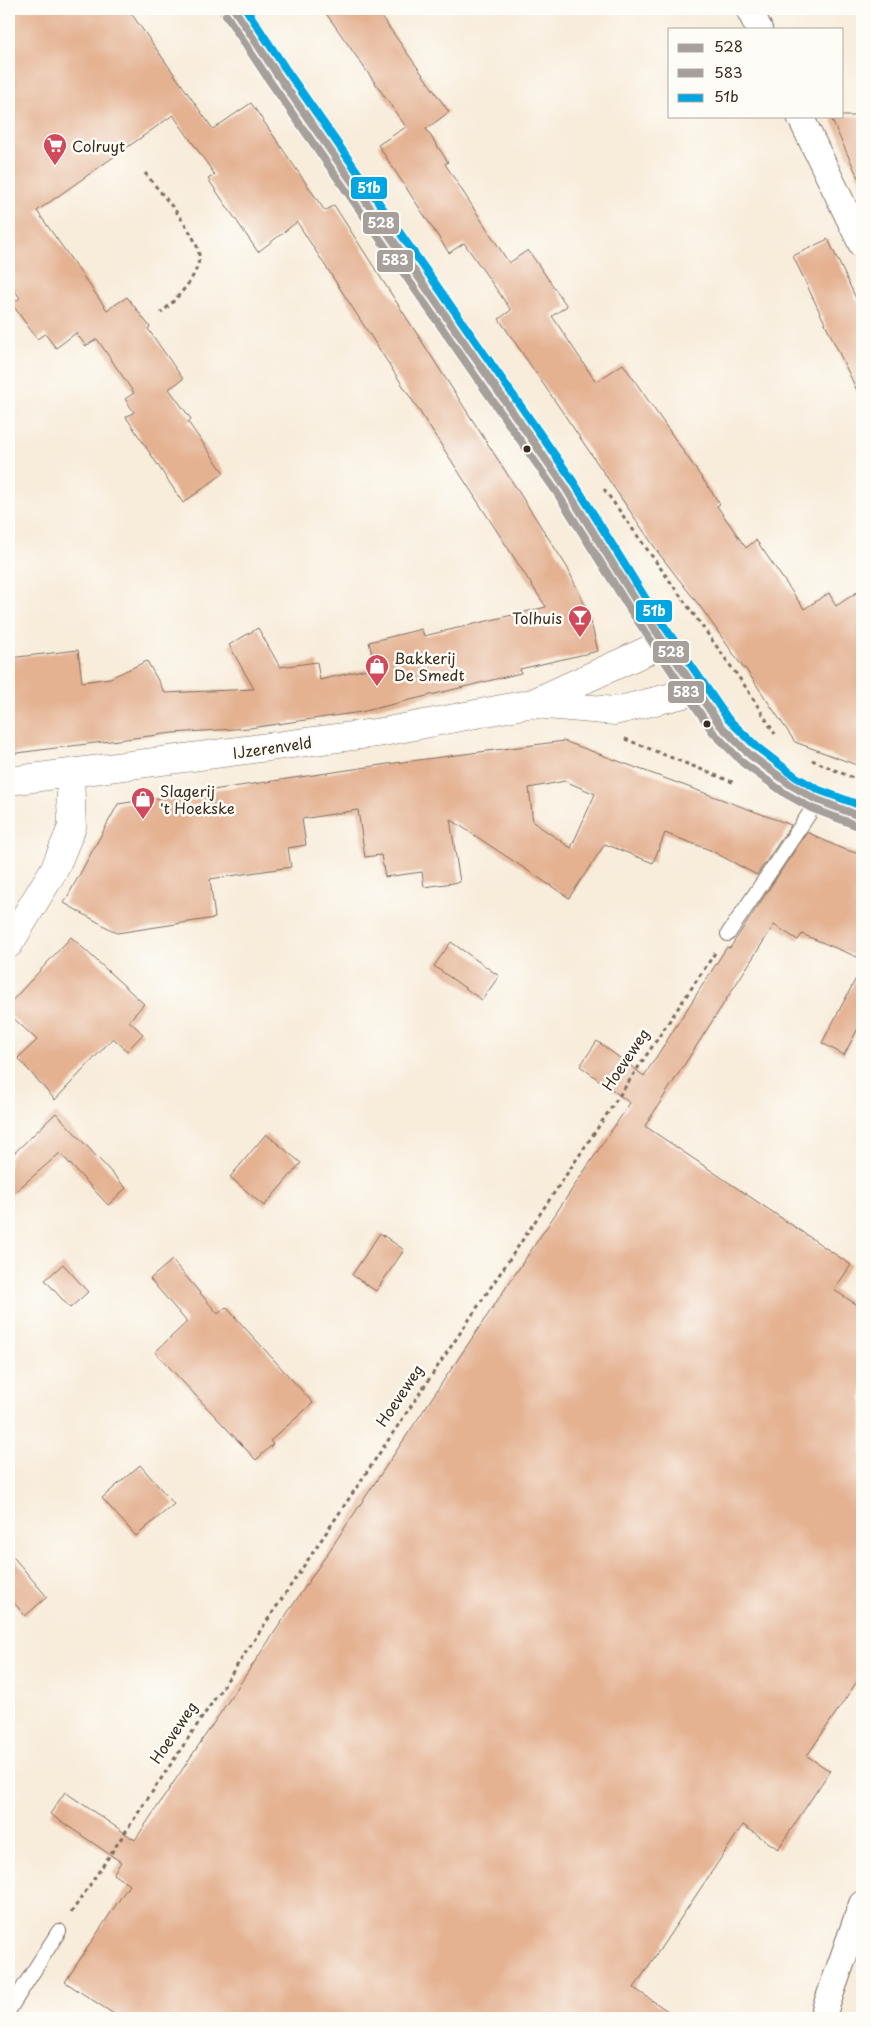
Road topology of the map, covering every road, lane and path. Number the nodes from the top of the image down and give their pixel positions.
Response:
1 (234, 9) edge
2 (749, 9) edge
3 (758, 28) edge
4 (801, 118) edge
5 (145, 173) dead end
6 (862, 245) edge
7 (161, 313) dead end
8 (664, 643) junction
9 (696, 691) junction
10 (534, 703) junction
11 (624, 739) dead end
12 (805, 757) dead end
13 (70, 774) junction
14 (9, 781) edge
15 (862, 782) edge
16 (742, 786) dead end
17 (814, 798) junction
18 (862, 816) edge
19 (728, 934) joint
20 (9, 944) edge
21 (862, 1904) edge
22 (59, 1931) joint
23 (9, 2010) edge
24 (822, 2018) edge

1 - 8 main road
2 - 3 street
4 - 6 street
5 - 7 path
8 - 9 main road
8 - 10 main road, IJzerenveld
9 - 10 main road, IJzerenveld
9 - 17 main road
10 - 13 main road, IJzerenveld
11 - 16 path
12 - 15 path
13 - 14 main road, IJzerenveld
13 - 20 main road
17 - 18 main road
17 - 19 lane
19 - 22 path, Hoeveweg
21 - 24 street
22 - 23 lane

